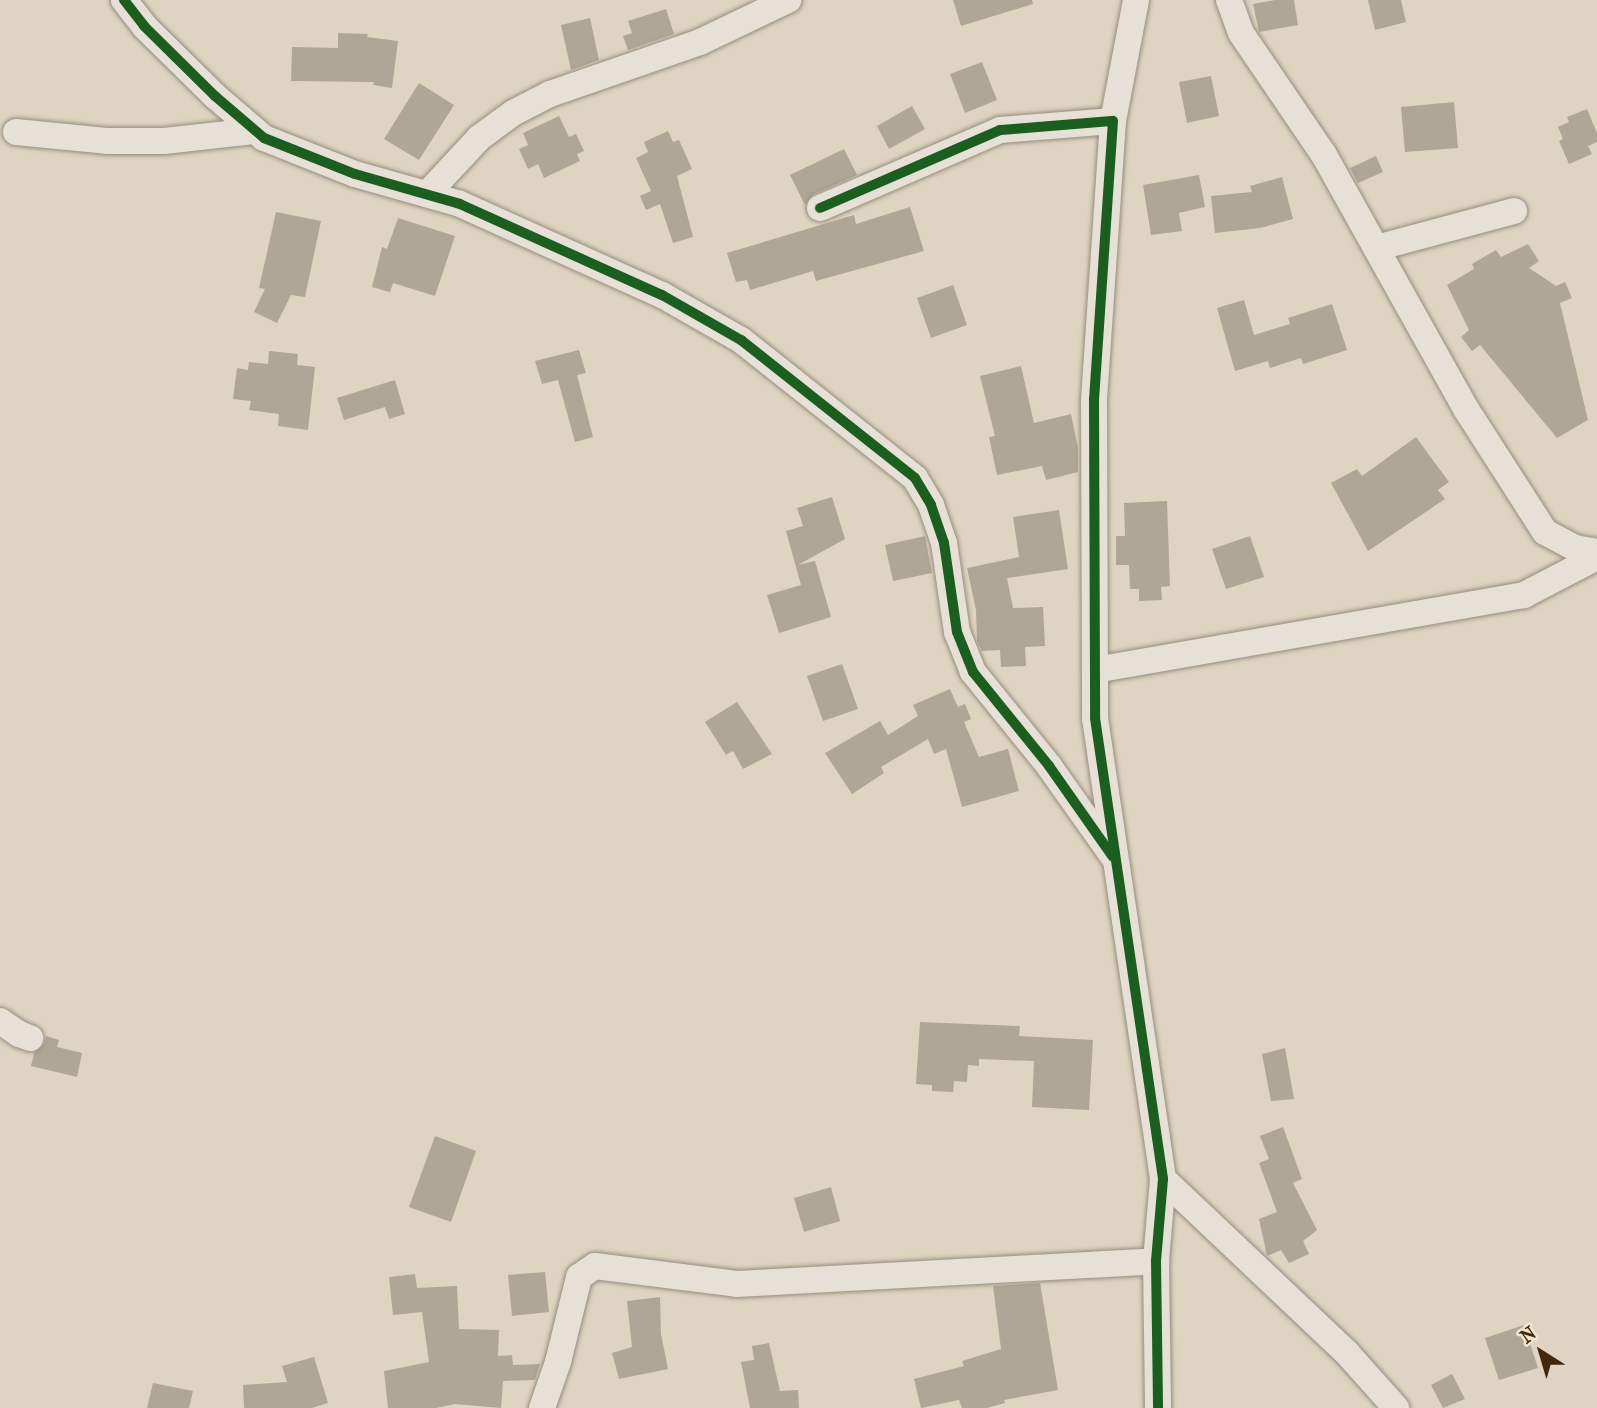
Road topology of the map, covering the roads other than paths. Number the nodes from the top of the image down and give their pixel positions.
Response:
1 (124, 0) edge
2 (788, 0) edge
3 (1136, 0) edge
4 (1229, 0) edge
5 (1113, 121) junction
6 (255, 131) junction
7 (16, 132) dead end
8 (427, 194) junction
9 (820, 208) dead end
10 (1514, 211) dead end
11 (1376, 248) junction
12 (1597, 555) edge
13 (1095, 670) junction
14 (1116, 860) junction
15 (0, 1021) edge
16 (30, 1038) dead end
17 (1163, 1179) junction
18 (1156, 1261) junction
19 (1383, 1405) edge
20 (542, 1408) edge
21 (1158, 1408) edge

1 - 6 street
2 - 8 street
3 - 5 street
4 - 11 street
5 - 9 street
5 - 13 street
6 - 7 street
6 - 8 street
8 - 14 street
10 - 11 street
11 - 12 street
12 - 13 street
13 - 14 street
14 - 17 street
15 - 16 street
17 - 18 street
17 - 19 street
18 - 20 street
18 - 21 street

